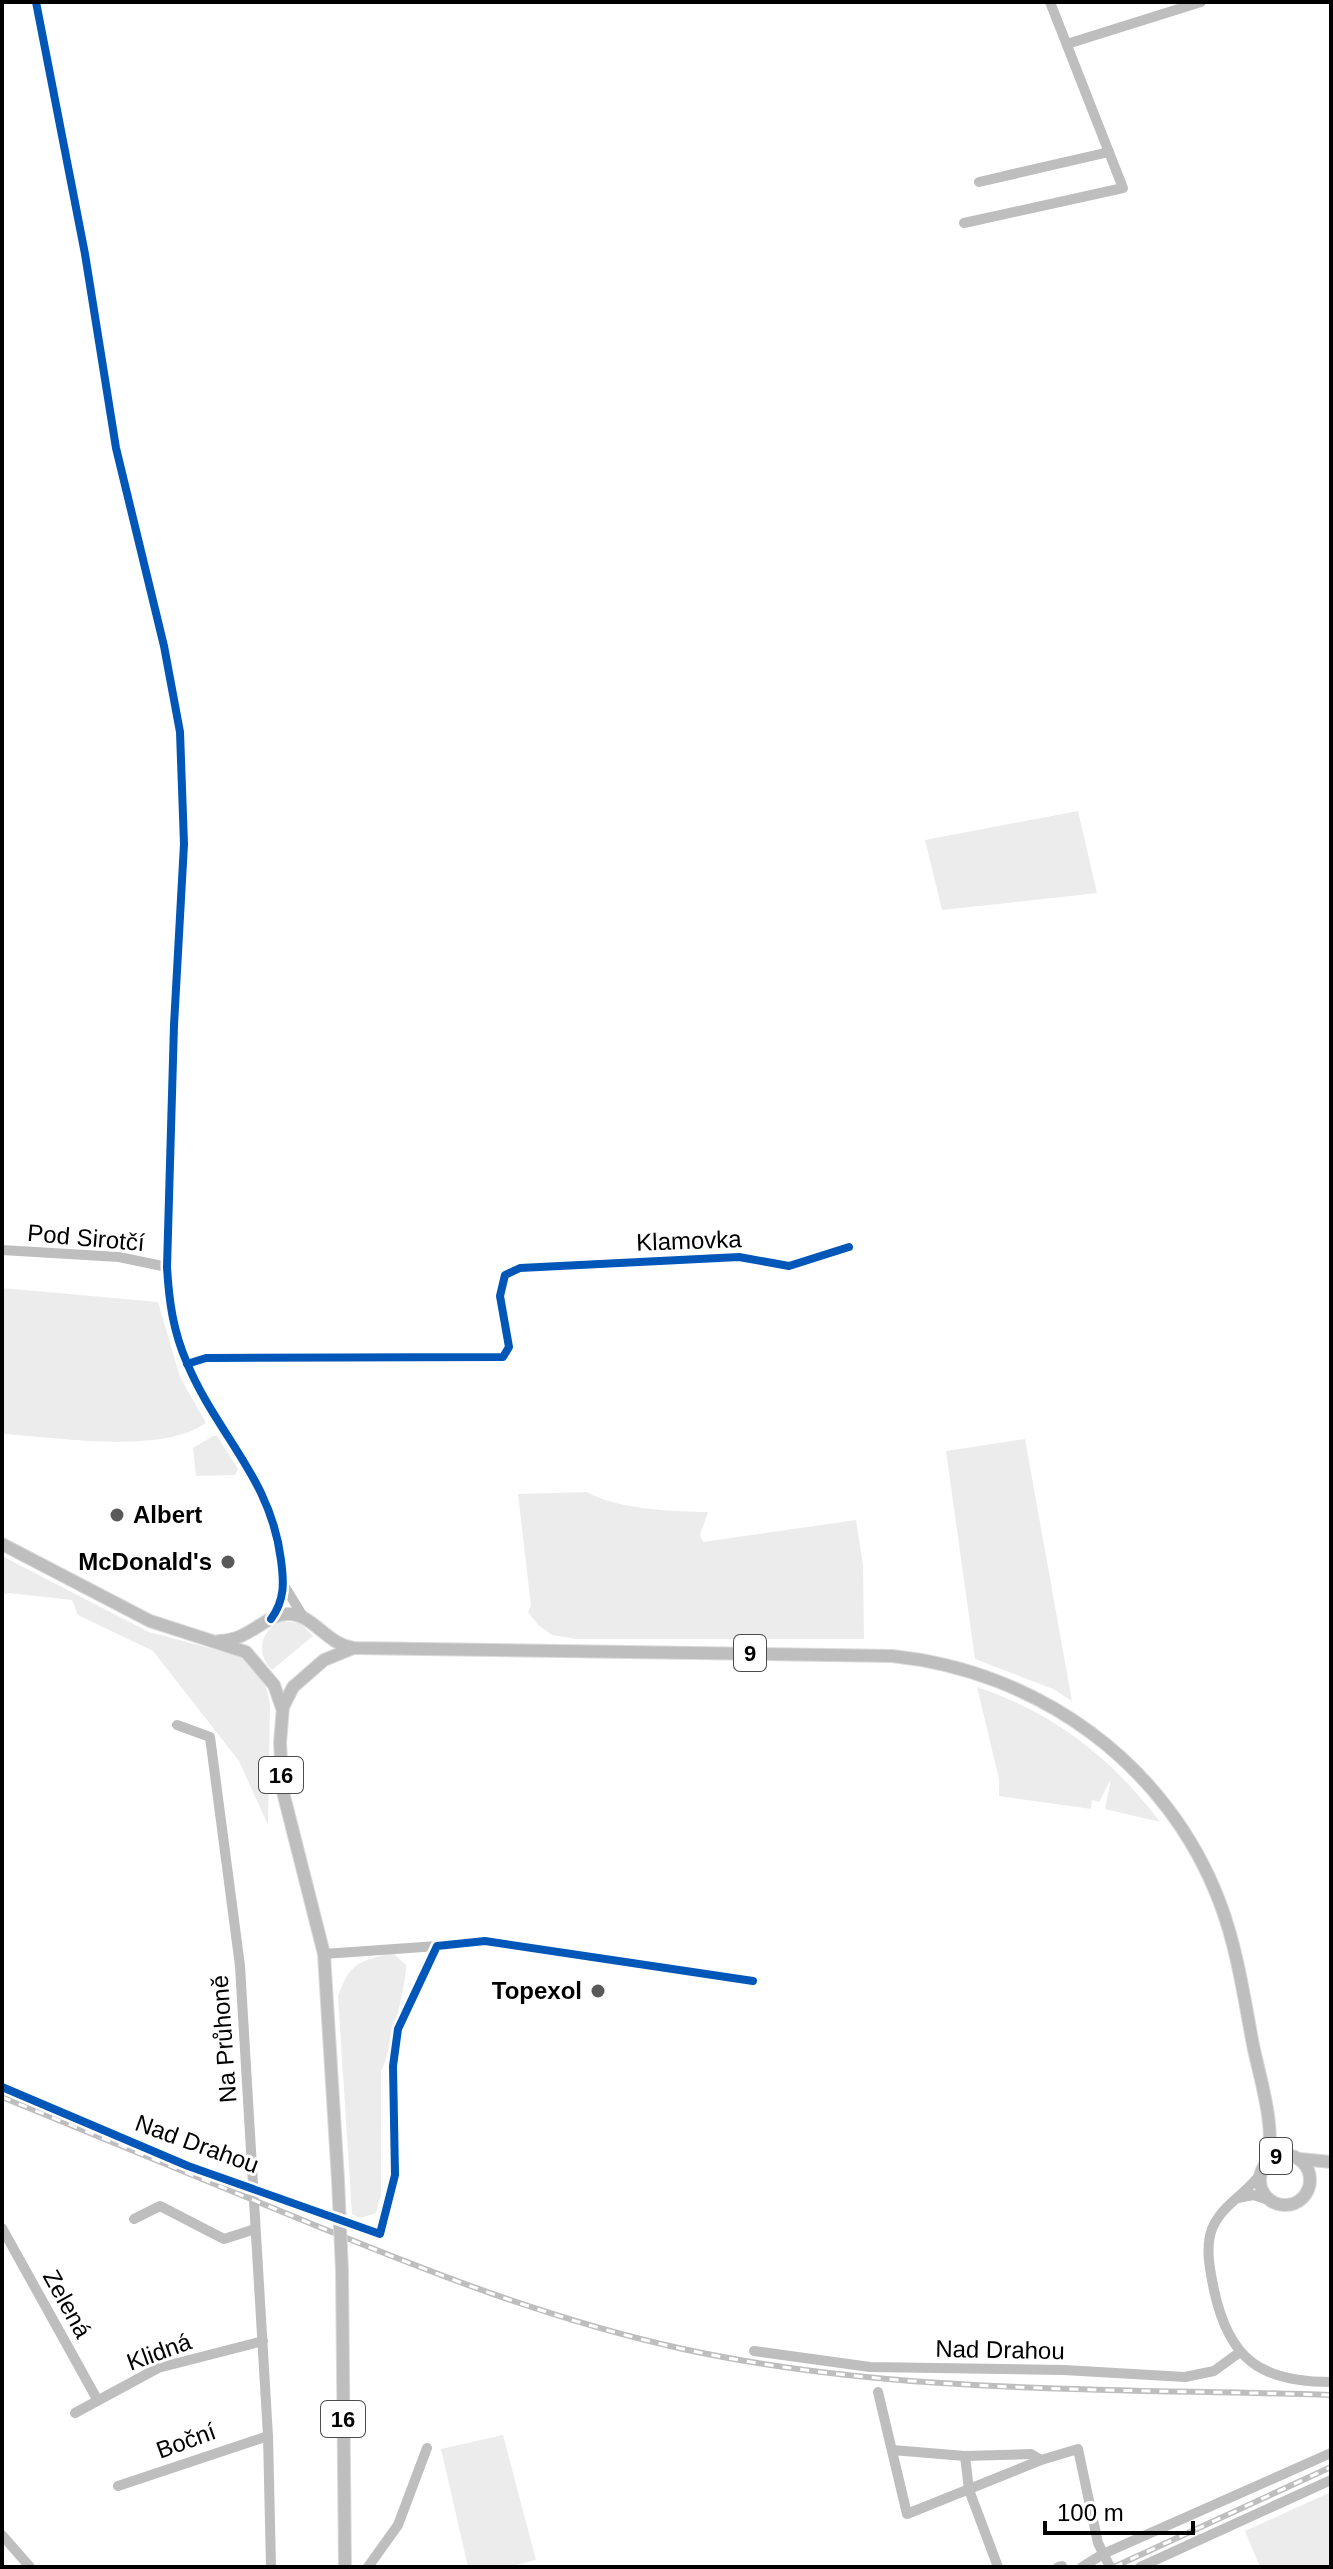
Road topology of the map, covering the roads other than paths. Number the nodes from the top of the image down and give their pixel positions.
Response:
1 (36, 2) edge
2 (1050, 2) edge
3 (1201, 2) edge
4 (1067, 44) junction
5 (1109, 152) junction
6 (979, 182) dead end
7 (964, 223) dead end
8 (849, 1247) dead end
9 (2, 1250) edge
10 (167, 1267) junction
11 (187, 1364) junction
12 (2, 1544) edge
13 (284, 1582) junction
14 (304, 1618) junction
15 (267, 1622) junction
16 (317, 1631) junction
17 (219, 1641) junction
18 (354, 1648) junction
19 (317, 1666) junction
20 (262, 1668) junction
21 (303, 1678) junction
22 (282, 1715) junction
23 (177, 1725) dead end
24 (437, 1946) junction
25 (324, 1954) junction
26 (753, 1981) dead end
27 (2, 2087) edge
28 (1268, 2124) junction
29 (1296, 2157) junction
30 (1331, 2164) edge
31 (1263, 2168) junction
32 (254, 2186) junction
33 (1310, 2186) junction
34 (1237, 2199) junction
35 (1272, 2201) junction
36 (134, 2219) dead end
37 (2, 2228) edge
38 (255, 2229) junction
39 (263, 2341) junction
40 (754, 2351) dead end
41 (1240, 2352) junction
42 (1331, 2382) edge
43 (878, 2392) dead end
44 (97, 2399) junction
45 (75, 2413) dead end
46 (268, 2436) junction
47 (427, 2448) dead end
48 (892, 2450) junction
49 (1331, 2453) edge
50 (965, 2456) junction
51 (1041, 2460) junction
52 (1331, 2480) edge
53 (118, 2486) dead end
54 (969, 2490) junction
55 (2, 2535) edge
56 (1103, 2554) junction
57 (30, 2567) edge
58 (271, 2567) edge
59 (345, 2567) edge
60 (368, 2567) edge
61 (998, 2567) edge
62 (1082, 2567) edge
63 (1110, 2567) edge
64 (1140, 2567) edge

1 - 10 street
2 - 4 street
3 - 4 street
4 - 5 street
5 - 6 street
5 - 7 street
8 - 11 street, Klamovka
9 - 10 street, Pod Sirotčí
10 - 11 street
11 - 13 street
12 - 17 main road
13 - 14 street
13 - 15 street
14 - 15 main road
14 - 16 main road, 9
15 - 17 main road
15 - 20 main road
16 - 18 main road, 9
16 - 19 main road
17 - 20 main road
18 - 19 main road, 9
18 - 28 main road, 9
19 - 21 main road, 9
20 - 21 main road
20 - 22 main road, 16
21 - 22 main road, 16
22 - 25 main road, 16
23 - 32 street, Na Průhoně
24 - 25 street
24 - 26 street
24 - 32 street, Nad Drahou
25 - 59 main road, 16, bridge
27 - 32 street, Nad Drahou
28 - 29 main road, 9
28 - 31 main road, 9
29 - 30 main road, 9
29 - 31 main road, 9
29 - 33 main road, 9
30 - 33 main road, 9
31 - 34 street
31 - 35 main road, 9
32 - 38 street, Na Průhoně
33 - 35 main road, 9
34 - 35 street
34 - 41 street
36 - 38 street
37 - 44 street, Zelená
38 - 39 street, Na Průhoně
39 - 44 street, Klidná
39 - 46 street, Na Průhoně
40 - 41 street, Nad Drahou
41 - 42 street
43 - 48 street
44 - 45 street, Klidná
46 - 53 street, Boční
46 - 58 street, Na Průhoně
47 - 60 street
48 - 50 street
48 - 54 street
49 - 56 street
50 - 51 street
50 - 54 street
51 - 54 street
51 - 56 street
52 - 64 street
54 - 61 street
55 - 57 street
56 - 62 street
56 - 63 street

